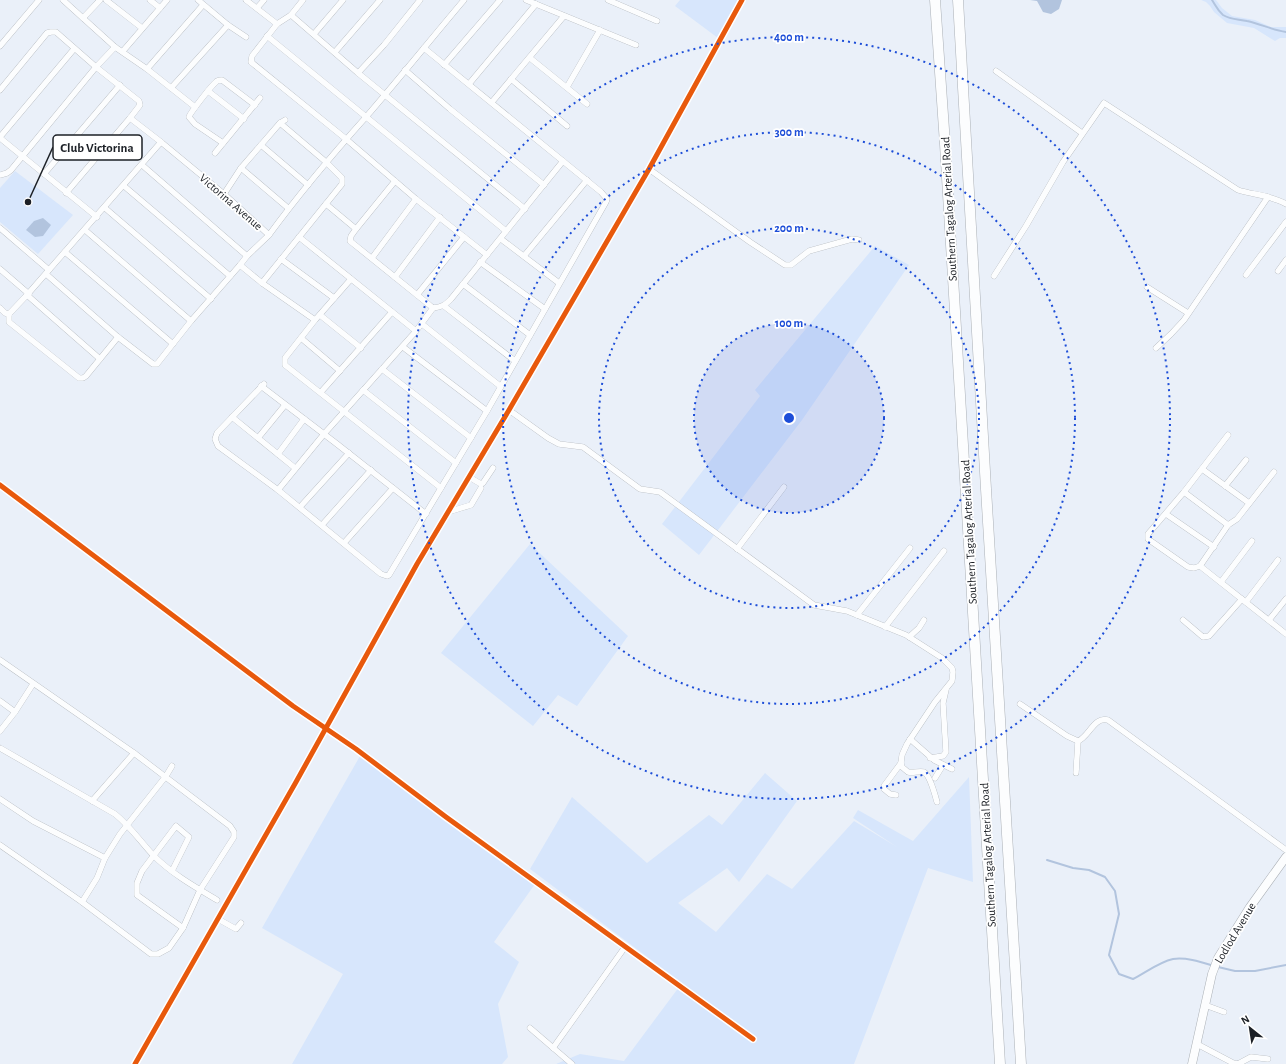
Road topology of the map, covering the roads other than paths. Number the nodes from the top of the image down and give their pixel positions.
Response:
1 (40, 0) edge
2 (63, 0) edge
3 (100, 0) edge
4 (106, 0) edge
5 (150, 0) edge
6 (167, 0) edge
7 (198, 0) edge
8 (246, 0) edge
9 (264, 0) edge
10 (303, 0) edge
11 (343, 0) edge
12 (380, 0) edge
13 (420, 0) edge
14 (464, 0) edge
15 (500, 0) edge
16 (526, 0) edge
17 (608, 0) edge
18 (742, 0) edge
19 (935, 0) edge
20 (958, 0) edge
21 (536, 4) junction
22 (203, 5) junction
23 (160, 8) junction
24 (257, 8) junction
25 (291, 15) junction
26 (564, 16) junction
27 (83, 18) junction
28 (657, 21) dead end
29 (277, 24) junction
30 (228, 25) junction
31 (142, 28) junction
32 (600, 30) junction
33 (314, 34) junction
34 (267, 36) junction
35 (246, 37) dead end
36 (636, 45) dead end
37 (0, 46) edge
38 (115, 47) junction
39 (424, 48) junction
40 (74, 49) junction
41 (122, 51) junction
42 (335, 52) junction
43 (530, 58) junction
44 (444, 65) junction
45 (96, 68) junction
46 (147, 69) junction
47 (405, 70) junction
48 (996, 71) dead end
49 (358, 73) junction
50 (511, 79) junction
51 (469, 84) junction
52 (120, 85) junction
53 (567, 87) junction
54 (171, 88) junction
55 (0, 90) edge
56 (208, 91) junction
57 (385, 94) junction
58 (260, 98) dead end
59 (492, 102) junction
60 (587, 104) dead end
61 (255, 105) junction
62 (195, 107) junction
63 (366, 116) junction
64 (130, 118) junction
65 (244, 119) junction
66 (567, 126) dead end
67 (1082, 133) junction
68 (0, 138) edge
69 (346, 139) junction
70 (161, 142) junction
71 (223, 144) junction
72 (261, 145) junction
73 (215, 153) dead end
74 (22, 157) junction
75 (562, 161) junction
76 (326, 162) junction
77 (142, 165) junction
78 (241, 168) junction
79 (649, 169) junction
80 (44, 174) junction
81 (0, 175) edge
82 (587, 180) junction
83 (395, 181) junction
84 (308, 185) junction
85 (544, 185) junction
86 (124, 186) junction
87 (66, 193) junction
88 (224, 194) junction
89 (1268, 197) junction
90 (416, 199) junction
91 (326, 204) junction
92 (1286, 204) edge
93 (105, 208) junction
94 (288, 208) junction
95 (525, 210) junction
96 (97, 216) junction
97 (440, 217) junction
98 (1286, 222) edge
99 (0, 228) edge
100 (356, 229) junction
101 (85, 230) junction
102 (506, 231) junction
103 (269, 235) junction
104 (299, 237) junction
105 (464, 237) junction
106 (500, 239) junction
107 (858, 240) dead end
108 (65, 252) junction
109 (487, 255) junction
110 (247, 256) junction
111 (524, 256) junction
112 (372, 258) junction
113 (281, 259) junction
114 (1286, 260) edge
115 (480, 262) junction
116 (240, 265) junction
117 (0, 268) edge
118 (1278, 271) dead end
119 (47, 272) junction
120 (230, 276) junction
121 (994, 276) dead end
122 (1246, 276) dead end
123 (395, 277) junction
124 (351, 278) junction
125 (262, 283) junction
126 (559, 283) junction
127 (463, 284) junction
128 (1147, 287) dead end
129 (28, 295) junction
130 (417, 295) junction
131 (334, 298) junction
132 (211, 299) junction
133 (444, 306) junction
134 (0, 308) edge
135 (434, 308) junction
136 (545, 309) junction
137 (392, 312) junction
138 (1188, 313) junction
139 (9, 314) junction
140 (320, 315) junction
141 (315, 320) junction
142 (191, 321) junction
143 (422, 324) junction
144 (416, 331) junction
145 (530, 335) junction
146 (118, 337) junction
147 (300, 338) junction
148 (173, 344) junction
149 (402, 347) junction
150 (361, 348) junction
151 (1156, 348) dead end
152 (100, 359) junction
153 (515, 361) junction
154 (382, 369) junction
155 (340, 371) junction
156 (500, 386) junction
157 (363, 390) junction
158 (321, 392) junction
159 (285, 405) junction
160 (509, 410) junction
161 (487, 411) junction
162 (344, 412) junction
163 (232, 417) junction
164 (304, 419) junction
165 (324, 434) junction
166 (1228, 435) dead end
167 (258, 438) junction
168 (471, 438) junction
169 (349, 453) junction
170 (278, 454) junction
171 (1246, 460) dead end
172 (456, 463) junction
173 (295, 468) junction
174 (493, 468) dead end
175 (1202, 469) junction
176 (371, 470) junction
177 (1274, 472) dead end
178 (469, 477) junction
179 (0, 485) edge
180 (1225, 486) junction
181 (784, 487) dead end
182 (393, 488) junction
183 (441, 488) junction
184 (481, 488) dead end
185 (278, 490) junction
186 (1184, 492) junction
187 (1249, 503) junction
188 (300, 507) junction
189 (448, 512) junction
190 (426, 514) junction
191 (1166, 514) junction
192 (322, 525) junction
193 (1228, 525) junction
194 (1252, 541) dead end
195 (344, 543) junction
196 (1214, 547) junction
197 (910, 548) dead end
198 (737, 549) junction
199 (944, 551) dead end
200 (1278, 560) dead end
201 (1200, 566) junction
202 (1221, 582) junction
203 (1286, 599) edge
204 (1244, 601) junction
205 (858, 615) junction
206 (924, 620) dead end
207 (1183, 620) dead end
208 (1269, 620) junction
209 (885, 627) junction
210 (1286, 634) edge
211 (909, 637) junction
212 (0, 660) edge
213 (33, 684) junction
214 (946, 688) junction
215 (0, 700) edge
216 (1020, 704) dead end
217 (15, 712) junction
218 (326, 729) junction
219 (0, 731) edge
220 (910, 739) junction
221 (1078, 742) junction
222 (0, 748) edge
223 (134, 753) junction
224 (930, 758) junction
225 (901, 763) junction
226 (943, 765) junction
227 (172, 766) dead end
228 (952, 768) dead end
229 (1076, 773) dead end
230 (166, 776) junction
231 (935, 778) dead end
232 (896, 795) dead end
233 (0, 799) edge
234 (92, 801) junction
235 (937, 802) dead end
236 (127, 825) junction
237 (0, 845) edge
238 (1286, 850) edge
239 (153, 855) junction
240 (1286, 857) edge
241 (105, 858) junction
242 (172, 871) junction
243 (200, 890) junction
244 (217, 900) dead end
245 (82, 902) junction
246 (218, 919) junction
247 (241, 923) dead end
248 (183, 928) junction
249 (625, 946) junction
250 (1205, 1005) junction
251 (1224, 1012) dead end
252 (530, 1028) dead end
253 (753, 1039) dead end
254 (1197, 1044) junction
255 (553, 1048) junction
256 (1268, 1059) dead end
257 (135, 1064) edge
258 (572, 1064) edge
259 (1000, 1064) edge
260 (1021, 1064) edge
261 (1192, 1064) edge

1 - 37 street
2 - 27 street
3 - 27 street
4 - 31 street
5 - 23 street
6 - 23 street
7 - 22 street
8 - 24 street
9 - 24 street
10 - 25 street
11 - 33 street
12 - 42 street
13 - 49 street
14 - 39 street, Victorina Avenue
15 - 44 street
16 - 21 street
17 - 28 street
18 - 79 street
19 - 259 highway, Southern Tagalog Arterial Road
20 - 260 highway, Southern Tagalog Arterial Road
21 - 26 street
21 - 51 street
22 - 30 street
22 - 46 street
23 - 31 street
24 - 29 street
25 - 29 street
25 - 33 street
26 - 32 street
26 - 43 street
27 - 38 street
29 - 34 street
30 - 35 street
30 - 54 street
31 - 41 street
32 - 36 street
32 - 53 street
33 - 42 street
34 - 63 street
34 - 69 street
38 - 41 street
38 - 45 street
39 - 44 street
39 - 47 street, Victorina Avenue
40 - 45 street
40 - 55 street
40 - 68 street
41 - 46 street
42 - 49 street
43 - 50 street
43 - 53 street
44 - 51 street
45 - 52 street
45 - 74 street
46 - 54 street
47 - 57 street, Victorina Avenue
47 - 85 street
48 - 67 street
49 - 57 street
50 - 59 street
50 - 66 street
51 - 59 street
52 - 64 street
52 - 80 street
53 - 60 street
54 - 62 street
56 - 61 street
56 - 62 street
56 - 65 street
57 - 63 street, Victorina Avenue
57 - 95 street
58 - 61 street
59 - 75 street
61 - 65 street
62 - 71 street
63 - 69 street, Victorina Avenue
63 - 102 street
64 - 70 street, Victorina Avenue
64 - 87 street
65 - 71 street
67 - 89 street
67 - 121 street
68 - 74 street
69 - 76 street, Victorina Avenue
69 - 83 street
70 - 77 street
70 - 88 street, Victorina Avenue
71 - 73 street
72 - 76 street
72 - 78 street
72 - 84 street
74 - 80 street
74 - 81 street
75 - 82 street
75 - 85 street
76 - 84 street, Victorina Avenue
76 - 91 street
77 - 86 street
77 - 110 street
78 - 88 street
78 - 94 street
79 - 107 street
79 - 160 street
80 - 87 street
82 - 111 street
82 - 126 street
83 - 90 street
83 - 100 street
84 - 94 street, Victorina Avenue
85 - 95 street
86 - 93 street
86 - 120 street
87 - 96 street
88 - 103 street, Victorina Avenue
89 - 92 street
89 - 138 street
90 - 97 street
90 - 112 street
91 - 100 street
91 - 104 street
93 - 96 street
93 - 132 street
94 - 103 street, Victorina Avenue
95 - 102 street
96 - 101 street
97 - 105 street
97 - 123 street
98 - 122 street
99 - 119 street
100 - 112 street
101 - 108 street
101 - 142 street
102 - 106 street
103 - 110 street
104 - 113 street
104 - 124 street
105 - 109 street
105 - 130 street
106 - 109 street
106 - 111 street
108 - 119 street
108 - 148 street
109 - 115 street
110 - 116 street
111 - 126 street
112 - 123 street
113 - 125 street
113 - 131 street
114 - 118 street
115 - 127 street
115 - 136 street
116 - 120 street
116 - 125 street
117 - 129 street
119 - 129 street
119 - 146 street
120 - 132 street
123 - 130 street
124 - 131 street
124 - 137 street
125 - 141 street
126 - 136 street
127 - 133 street
127 - 145 street
128 - 138 street
129 - 139 street
129 - 152 street
130 - 135 street
131 - 140 street
132 - 142 street
133 - 135 street
133 - 153 street
134 - 139 street
135 - 143 street
136 - 145 street
137 - 144 street
137 - 150 street
138 - 151 street
139 - 152 street
140 - 141 street
140 - 150 street
141 - 147 street
142 - 148 street
143 - 144 street
143 - 156 street
144 - 149 street
145 - 153 street
146 - 148 street
146 - 152 street
147 - 155 street
147 - 158 street
149 - 154 street
149 - 161 street
150 - 155 street
153 - 156 street
154 - 157 street
154 - 168 street
155 - 158 street
156 - 161 street
157 - 162 street
157 - 172 street
158 - 162 street
159 - 163 street
159 - 164 street
159 - 167 street
160 - 178 street
160 - 198 street
161 - 168 street
162 - 165 street
162 - 183 street
163 - 167 street
163 - 185 street
164 - 165 street
164 - 170 street
165 - 169 street
165 - 173 street
166 - 175 street
167 - 170 street
168 - 172 street
169 - 176 street
169 - 188 street
170 - 173 street
171 - 180 street
172 - 183 street
173 - 185 street
174 - 178 street
175 - 180 street
175 - 186 street
176 - 182 street
176 - 192 street
177 - 187 street
178 - 189 street
179 - 218 street
180 - 187 street
181 - 198 street
182 - 190 street
182 - 195 street
183 - 190 street
184 - 189 street
185 - 188 street
186 - 191 street
186 - 193 street
187 - 193 street
188 - 192 street
189 - 218 street
190 - 195 street
191 - 196 street
191 - 201 street
192 - 195 street
193 - 196 street
194 - 202 street
196 - 201 street
197 - 205 street
198 - 205 street
199 - 209 street
200 - 204 street
201 - 202 street
202 - 204 street
203 - 208 street
204 - 207 street
204 - 208 street
205 - 209 street
206 - 211 street
208 - 210 street
209 - 211 street
211 - 214 street
212 - 213 street
213 - 217 street
213 - 223 street
214 - 220 street
214 - 224 street
215 - 217 street
216 - 221 street
217 - 219 street
218 - 246 street
218 - 249 street
220 - 224 street
220 - 225 street
221 - 229 street
221 - 238 street
222 - 234 street
223 - 230 street
223 - 234 street
224 - 226 street
225 - 232 street
225 - 235 street
226 - 228 street
226 - 231 street
227 - 230 street
230 - 236 street
230 - 243 street
233 - 241 street
234 - 236 street
236 - 239 street
236 - 241 street
237 - 245 street
239 - 242 street
239 - 242 street
239 - 248 street
240 - 250 main road, Lodlod Avenue
241 - 245 street
242 - 243 street
243 - 244 street
243 - 248 street
245 - 248 street
246 - 247 street
246 - 257 street
249 - 253 street
249 - 255 street
250 - 251 street
250 - 254 main road, Lodlod Avenue
252 - 255 street
254 - 256 street
254 - 261 main road, Lodlod Avenue
255 - 258 street

